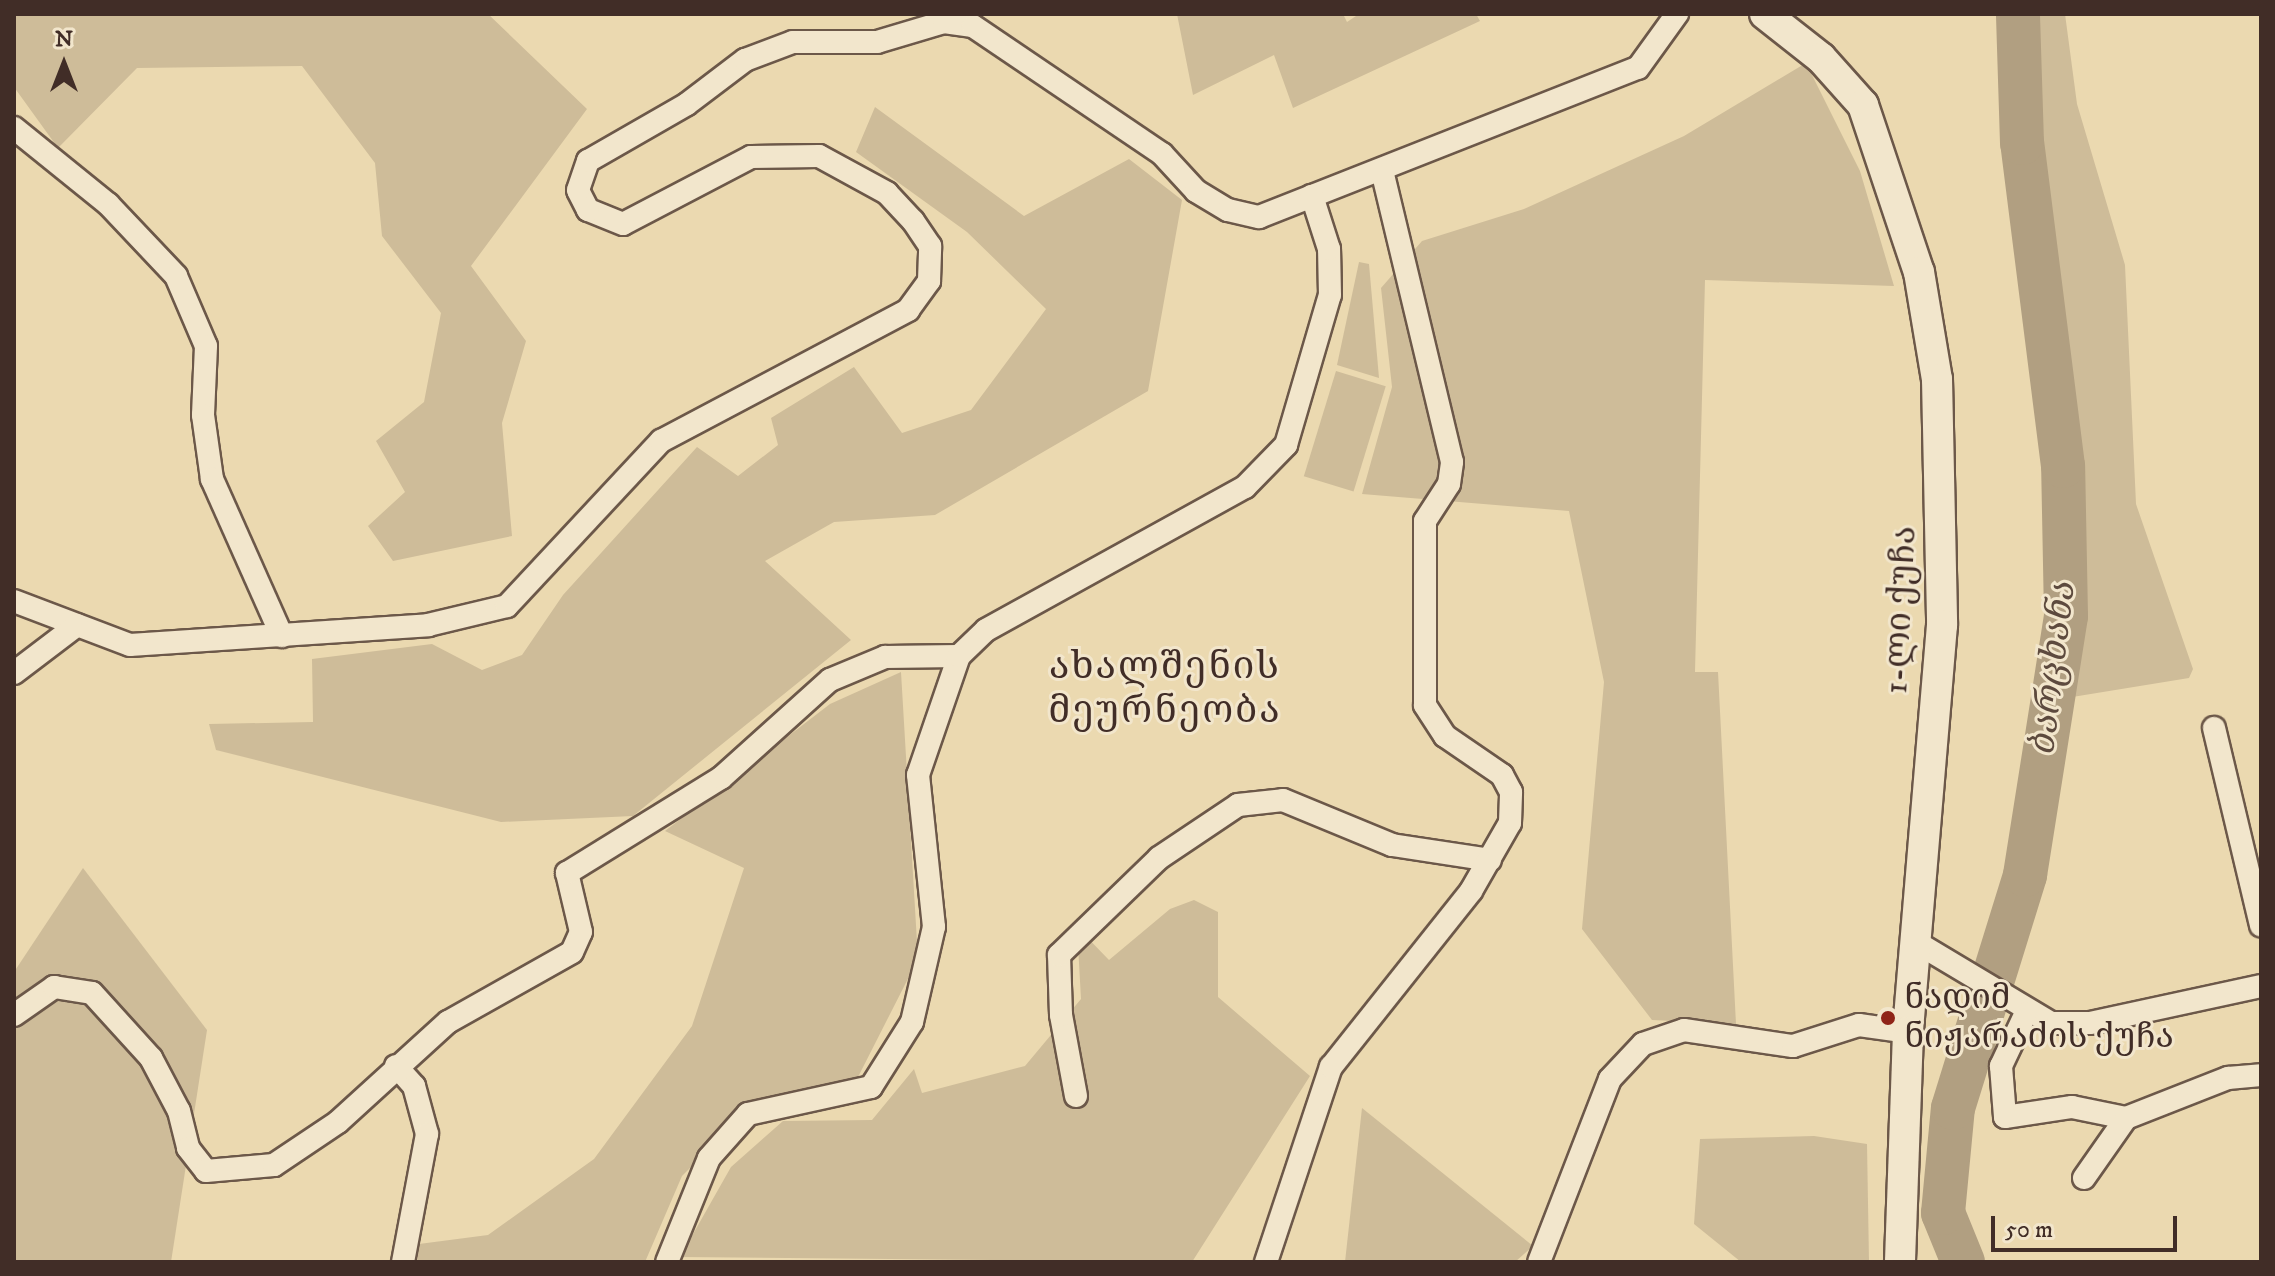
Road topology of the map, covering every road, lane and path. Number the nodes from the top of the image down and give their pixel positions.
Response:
1 (1677, 14) edge
2 (1765, 14) edge
3 (14, 128) edge
4 (1382, 170) junction
5 (1312, 196) junction
6 (14, 601) edge
7 (77, 625) junction
8 (282, 636) junction
9 (959, 656) junction
10 (14, 673) edge
11 (2214, 728) dead end
12 (1490, 860) junction
13 (2261, 925) edge
14 (1914, 941) junction
15 (2261, 986) edge
16 (2020, 1009) junction
17 (14, 1015) edge
18 (1908, 1032) junction
19 (396, 1066) junction
20 (2261, 1075) edge
21 (1076, 1096) dead end
22 (2126, 1118) junction
23 (2084, 1178) dead end
24 (403, 1262) edge
25 (667, 1262) edge
26 (1266, 1262) edge
27 (1539, 1262) edge
28 (1900, 1262) edge

1 - 4 street
2 - 14 main road, 1-ლი ქუჩა
3 - 8 street
4 - 5 street
4 - 12 street
5 - 8 street
5 - 9 street
6 - 7 street
7 - 8 street
7 - 10 street
9 - 19 street
9 - 25 street
11 - 13 street
12 - 21 street
12 - 26 street
14 - 16 street
14 - 18 main road, 1-ლი ქუჩა
15 - 16 street
16 - 22 street
17 - 19 street
18 - 27 street
18 - 28 main road, 1-ლი ქუჩა
19 - 24 street
20 - 22 street
22 - 23 street

